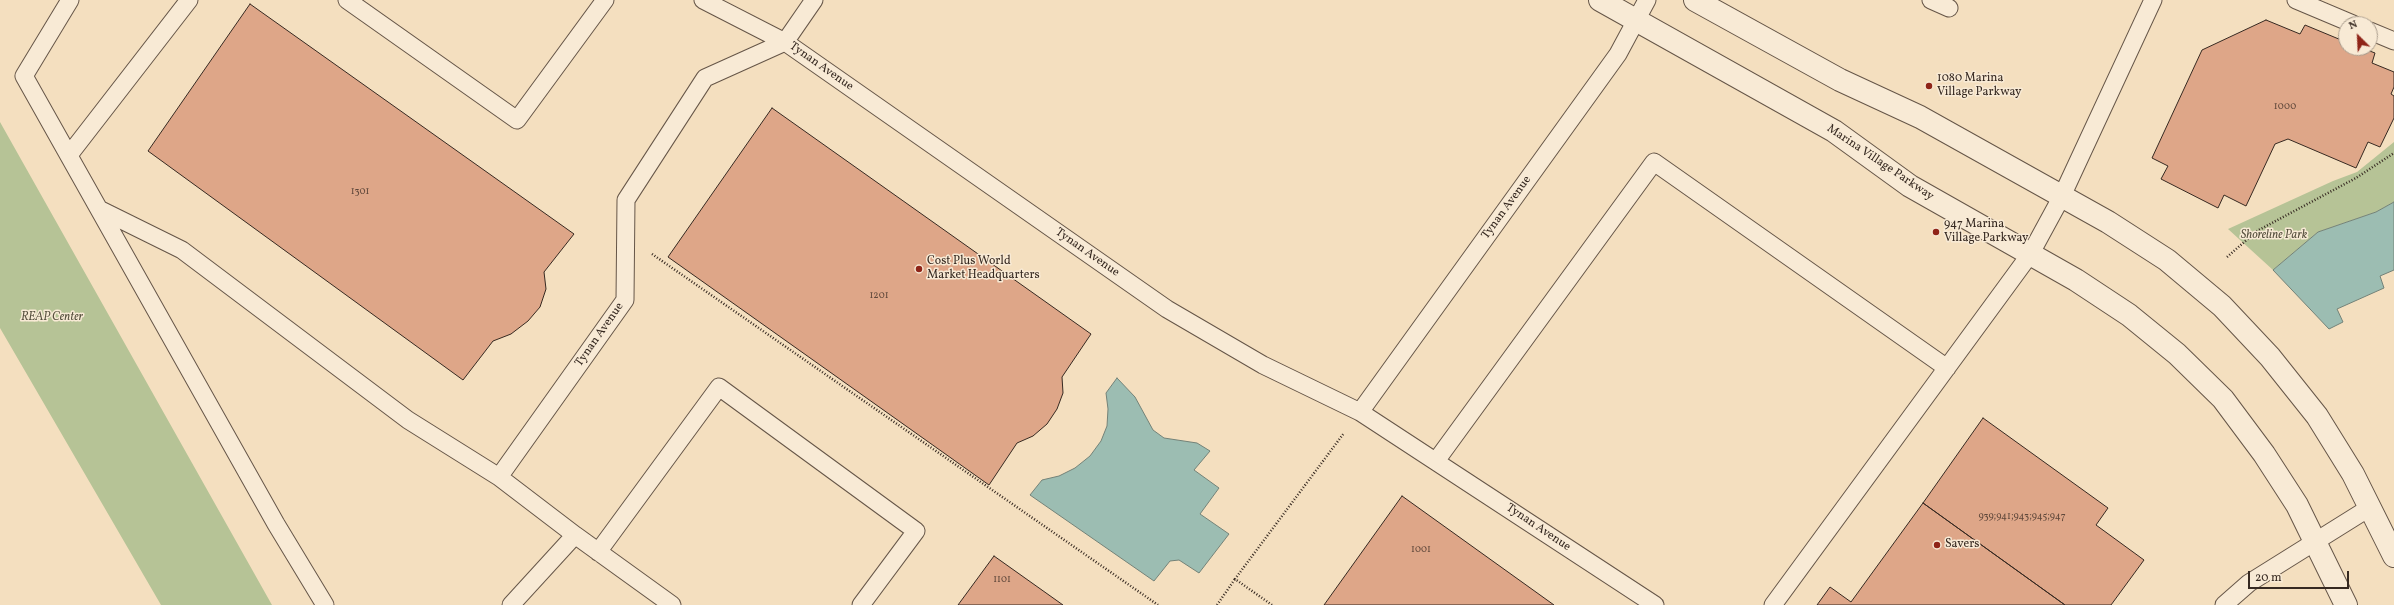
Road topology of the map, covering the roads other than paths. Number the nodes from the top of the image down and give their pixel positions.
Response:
1 (70, 0) edge
2 (189, 0) edge
3 (347, 0) edge
4 (605, 0) edge
5 (703, 0) edge
6 (814, 0) edge
7 (1600, 0) edge
8 (1647, 0) edge
9 (1695, 0) edge
10 (1931, 0) edge
11 (2153, 0) edge
12 (2296, 0) edge
13 (1948, 8) dead end
14 (2338, 18) edge
15 (1636, 20) junction
16 (2378, 34) edge
17 (2394, 41) edge
18 (785, 42) junction
19 (69, 155) junction
20 (2062, 196) junction
21 (99, 209) junction
22 (2031, 253) junction
23 (1947, 368) junction
24 (1360, 412) junction
25 (1436, 460) junction
26 (499, 477) junction
27 (2369, 508) junction
28 (575, 535) junction
29 (2315, 540) junction
30 (598, 552) junction
31 (2394, 556) edge
32 (325, 605) edge
33 (510, 605) edge
34 (672, 605) edge
35 (861, 605) edge
36 (1655, 605) edge
37 (1773, 605) edge
38 (2224, 605) edge
39 (2346, 605) edge

1 - 19 lane
2 - 19 lane
3 - 4 lane
5 - 18 lane
6 - 18 lane
7 - 15 street, Marina Village Parkway
8 - 15 lane, Tynan Avenue
9 - 20 street
10 - 13 lane
11 - 20 lane
12 - 14 lane
15 - 22 street, Marina Village Parkway
15 - 24 lane, Tynan Avenue
16 - 17 lane
18 - 24 lane, Tynan Avenue
18 - 26 lane, Tynan Avenue
19 - 21 lane
20 - 22 lane
20 - 27 street
21 - 26 lane
21 - 32 lane
22 - 23 lane
22 - 29 street, Marina Village Parkway
23 - 25 lane
23 - 37 lane
24 - 25 lane, Tynan Avenue
25 - 36 lane, Tynan Avenue
26 - 28 lane
27 - 29 lane
27 - 31 street
28 - 30 lane
28 - 33 lane
29 - 38 lane
29 - 39 street, Marina Village Parkway
30 - 34 lane
30 - 35 lane

